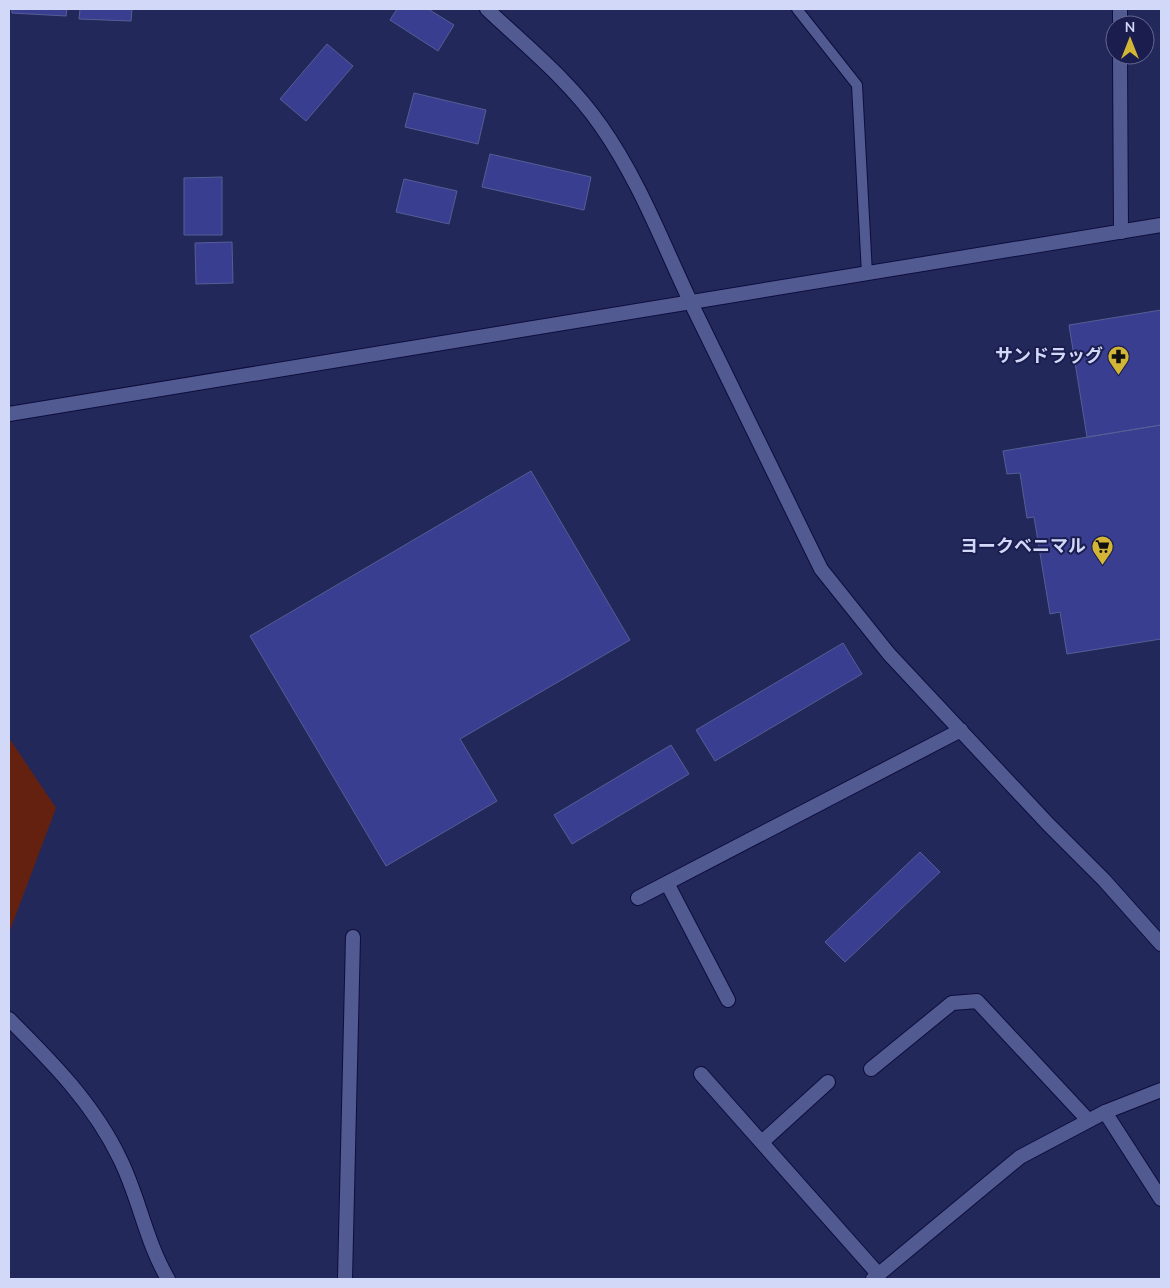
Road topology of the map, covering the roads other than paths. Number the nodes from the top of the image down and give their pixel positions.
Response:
1 (486, 9) edge
2 (798, 9) edge
3 (1120, 65) edge
4 (1161, 225) edge
5 (1121, 232) junction
6 (867, 274) junction
7 (691, 303) junction
8 (9, 414) edge
9 (961, 730) junction
10 (667, 883) junction
11 (638, 898) dead end
12 (353, 937) dead end
13 (1161, 944) edge
14 (728, 1000) dead end
15 (9, 1019) edge
16 (871, 1069) dead end
17 (701, 1074) dead end
18 (828, 1082) dead end
19 (1161, 1090) edge
20 (1104, 1112) junction
21 (1088, 1120) junction
22 (762, 1142) junction
23 (1161, 1199) edge
24 (876, 1277) edge
25 (162, 1278) edge
26 (346, 1279) edge

1 - 7 street
2 - 6 lane
3 - 5 street
4 - 5 street
5 - 6 street
6 - 7 street
7 - 8 street
7 - 9 street
9 - 10 street
9 - 13 street
10 - 11 street
10 - 14 street
12 - 26 street
15 - 25 street
16 - 21 street
17 - 22 street
18 - 22 street
19 - 20 street
20 - 21 street
20 - 23 street
21 - 24 street
22 - 24 street

